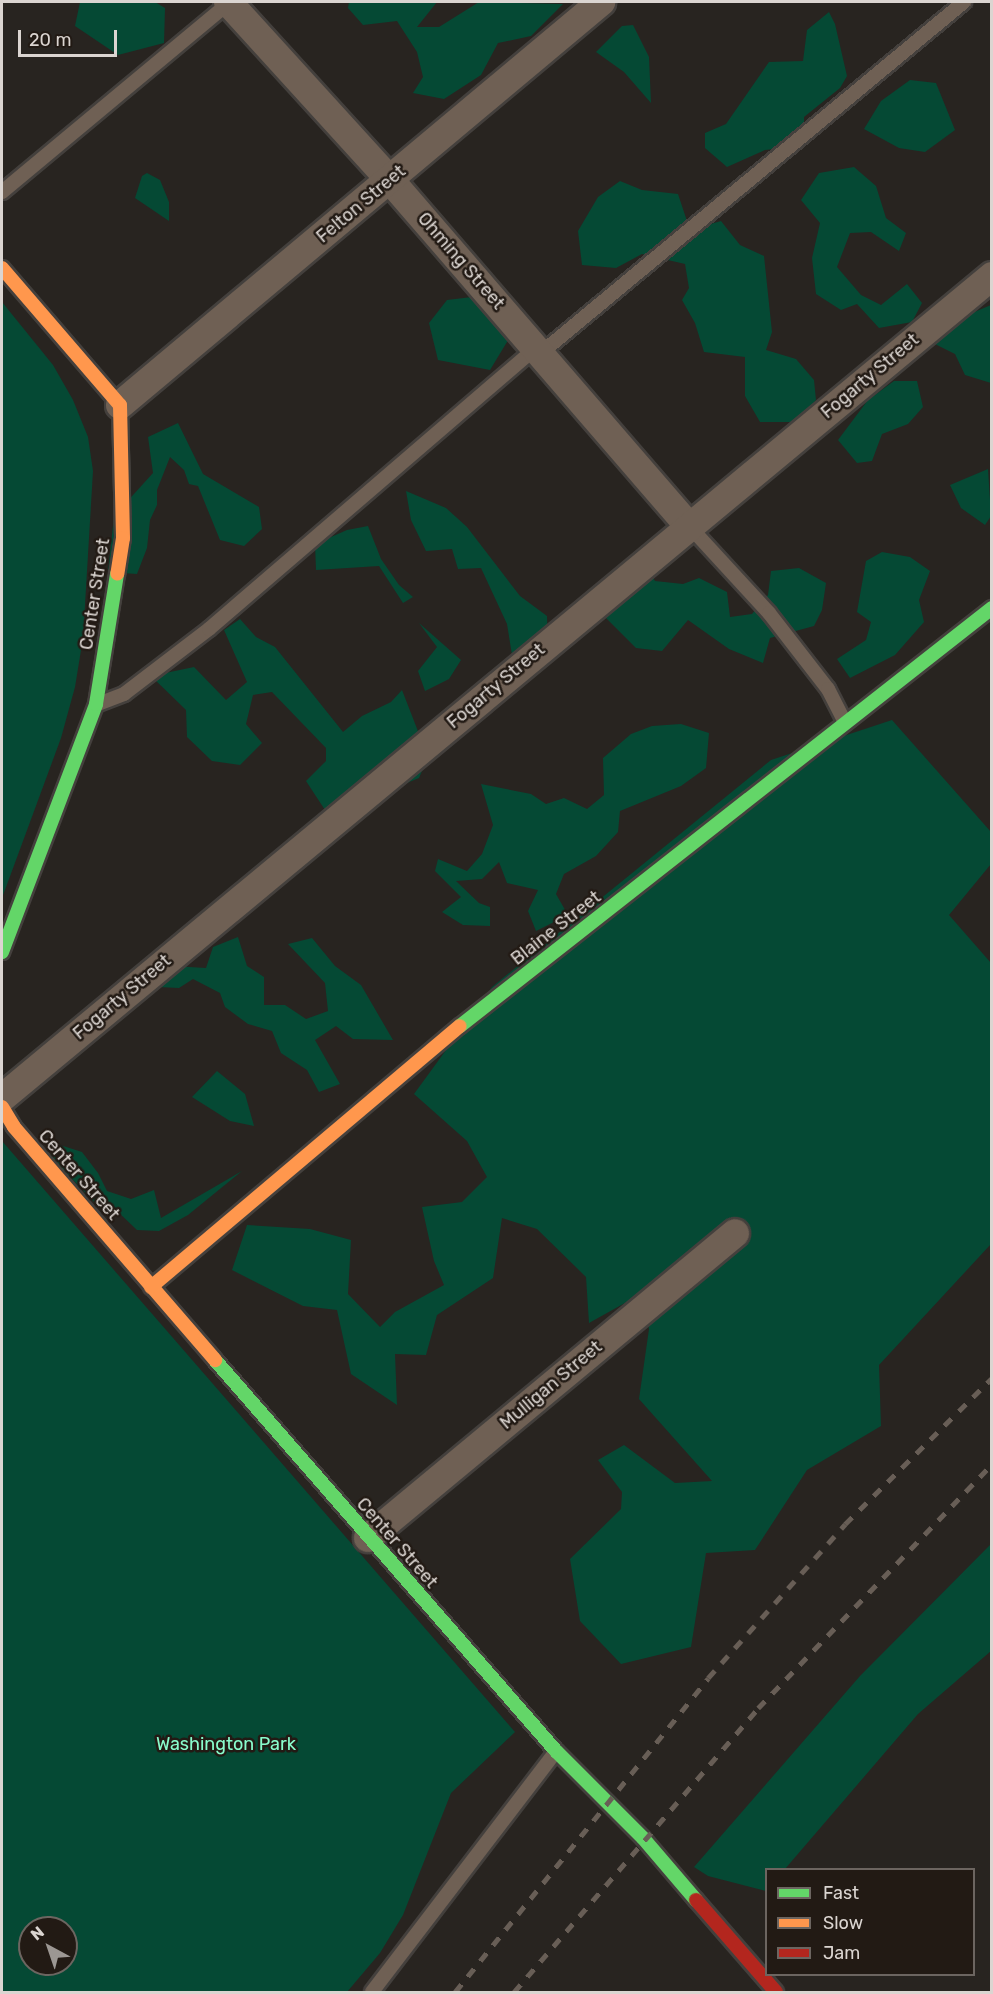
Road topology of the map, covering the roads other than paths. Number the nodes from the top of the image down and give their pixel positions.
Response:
1 (229, 2) edge
2 (601, 2) edge
3 (964, 2) edge
4 (390, 180) junction
5 (2, 192) edge
6 (2, 268) edge
7 (992, 276) edge
8 (538, 351) junction
9 (120, 405) junction
10 (689, 526) junction
11 (992, 608) edge
12 (96, 704) junction
13 (845, 723) junction
14 (2, 952) edge
15 (2, 1098) edge
16 (2, 1107) edge
17 (735, 1233) dead end
18 (151, 1287) junction
19 (368, 1538) junction
20 (556, 1750) junction
21 (372, 1992) edge
22 (776, 1992) edge

1 - 4 street, Ohming Street
1 - 5 lane
2 - 4 street, Felton Street
3 - 8 lane
4 - 8 street, Ohming Street
4 - 9 street, Felton Street
6 - 9 street
7 - 10 street, Fogarty Street
8 - 10 street, Ohming Street
8 - 12 lane
9 - 12 street, Center Street
10 - 13 lane
10 - 15 street, Fogarty Street
11 - 13 street, Blaine Street
12 - 14 street, Center Street
13 - 18 street, Blaine Street
16 - 18 street, Center Street
17 - 19 street, Mulligan Street
18 - 19 street, Center Street
19 - 20 street, Center Street
20 - 21 lane
20 - 22 street, Center Street

